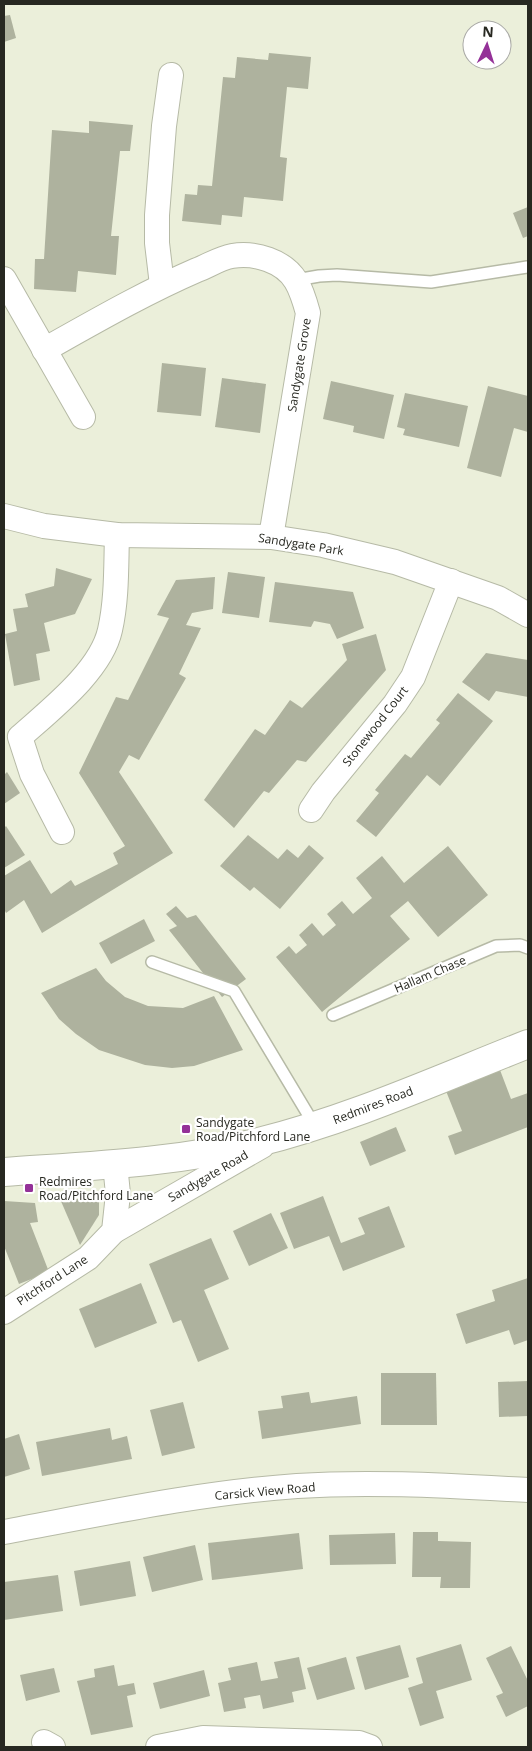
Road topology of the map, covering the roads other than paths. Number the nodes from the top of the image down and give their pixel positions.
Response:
1 (171, 75) dead end
2 (527, 267) dead end
3 (4, 279) edge
4 (296, 280) junction
5 (162, 285) junction
6 (44, 350) junction
7 (83, 417) dead end
8 (4, 516) edge
9 (117, 535) junction
10 (271, 537) junction
11 (451, 581) junction
12 (528, 615) edge
13 (12, 735) edge
14 (311, 810) dead end
15 (62, 832) dead end
16 (528, 948) edge
17 (152, 962) dead end
18 (333, 1015) dead end
19 (528, 1044) edge
20 (315, 1126) junction
21 (276, 1137) junction
22 (115, 1164) junction
23 (4, 1172) edge
24 (114, 1231) junction
25 (4, 1312) edge
26 (528, 1490) edge
27 (4, 1532) edge
28 (158, 1747) edge
29 (370, 1747) edge

1 - 5 street
2 - 4 lane
3 - 6 street
4 - 5 street, Sandygate Grove
4 - 10 street, Sandygate Grove
5 - 6 street, Sandygate Grove
6 - 7 street
8 - 9 street, Sandygate Park
9 - 10 street, Sandygate Park
9 - 13 street
10 - 11 street, Sandygate Park
11 - 12 street, Sandygate Park
11 - 14 street, Stonewood Court
13 - 15 street
16 - 18 lane, Hallam Chase
17 - 20 lane
19 - 20 street, Redmires Road
20 - 21 street, Redmires Road
21 - 22 street, Redmires Road
21 - 24 street, Sandygate Road
22 - 23 street, Redmires Road
22 - 24 street
24 - 25 street, Pitchford Lane
26 - 27 street, Carsick View Road
28 - 29 street

